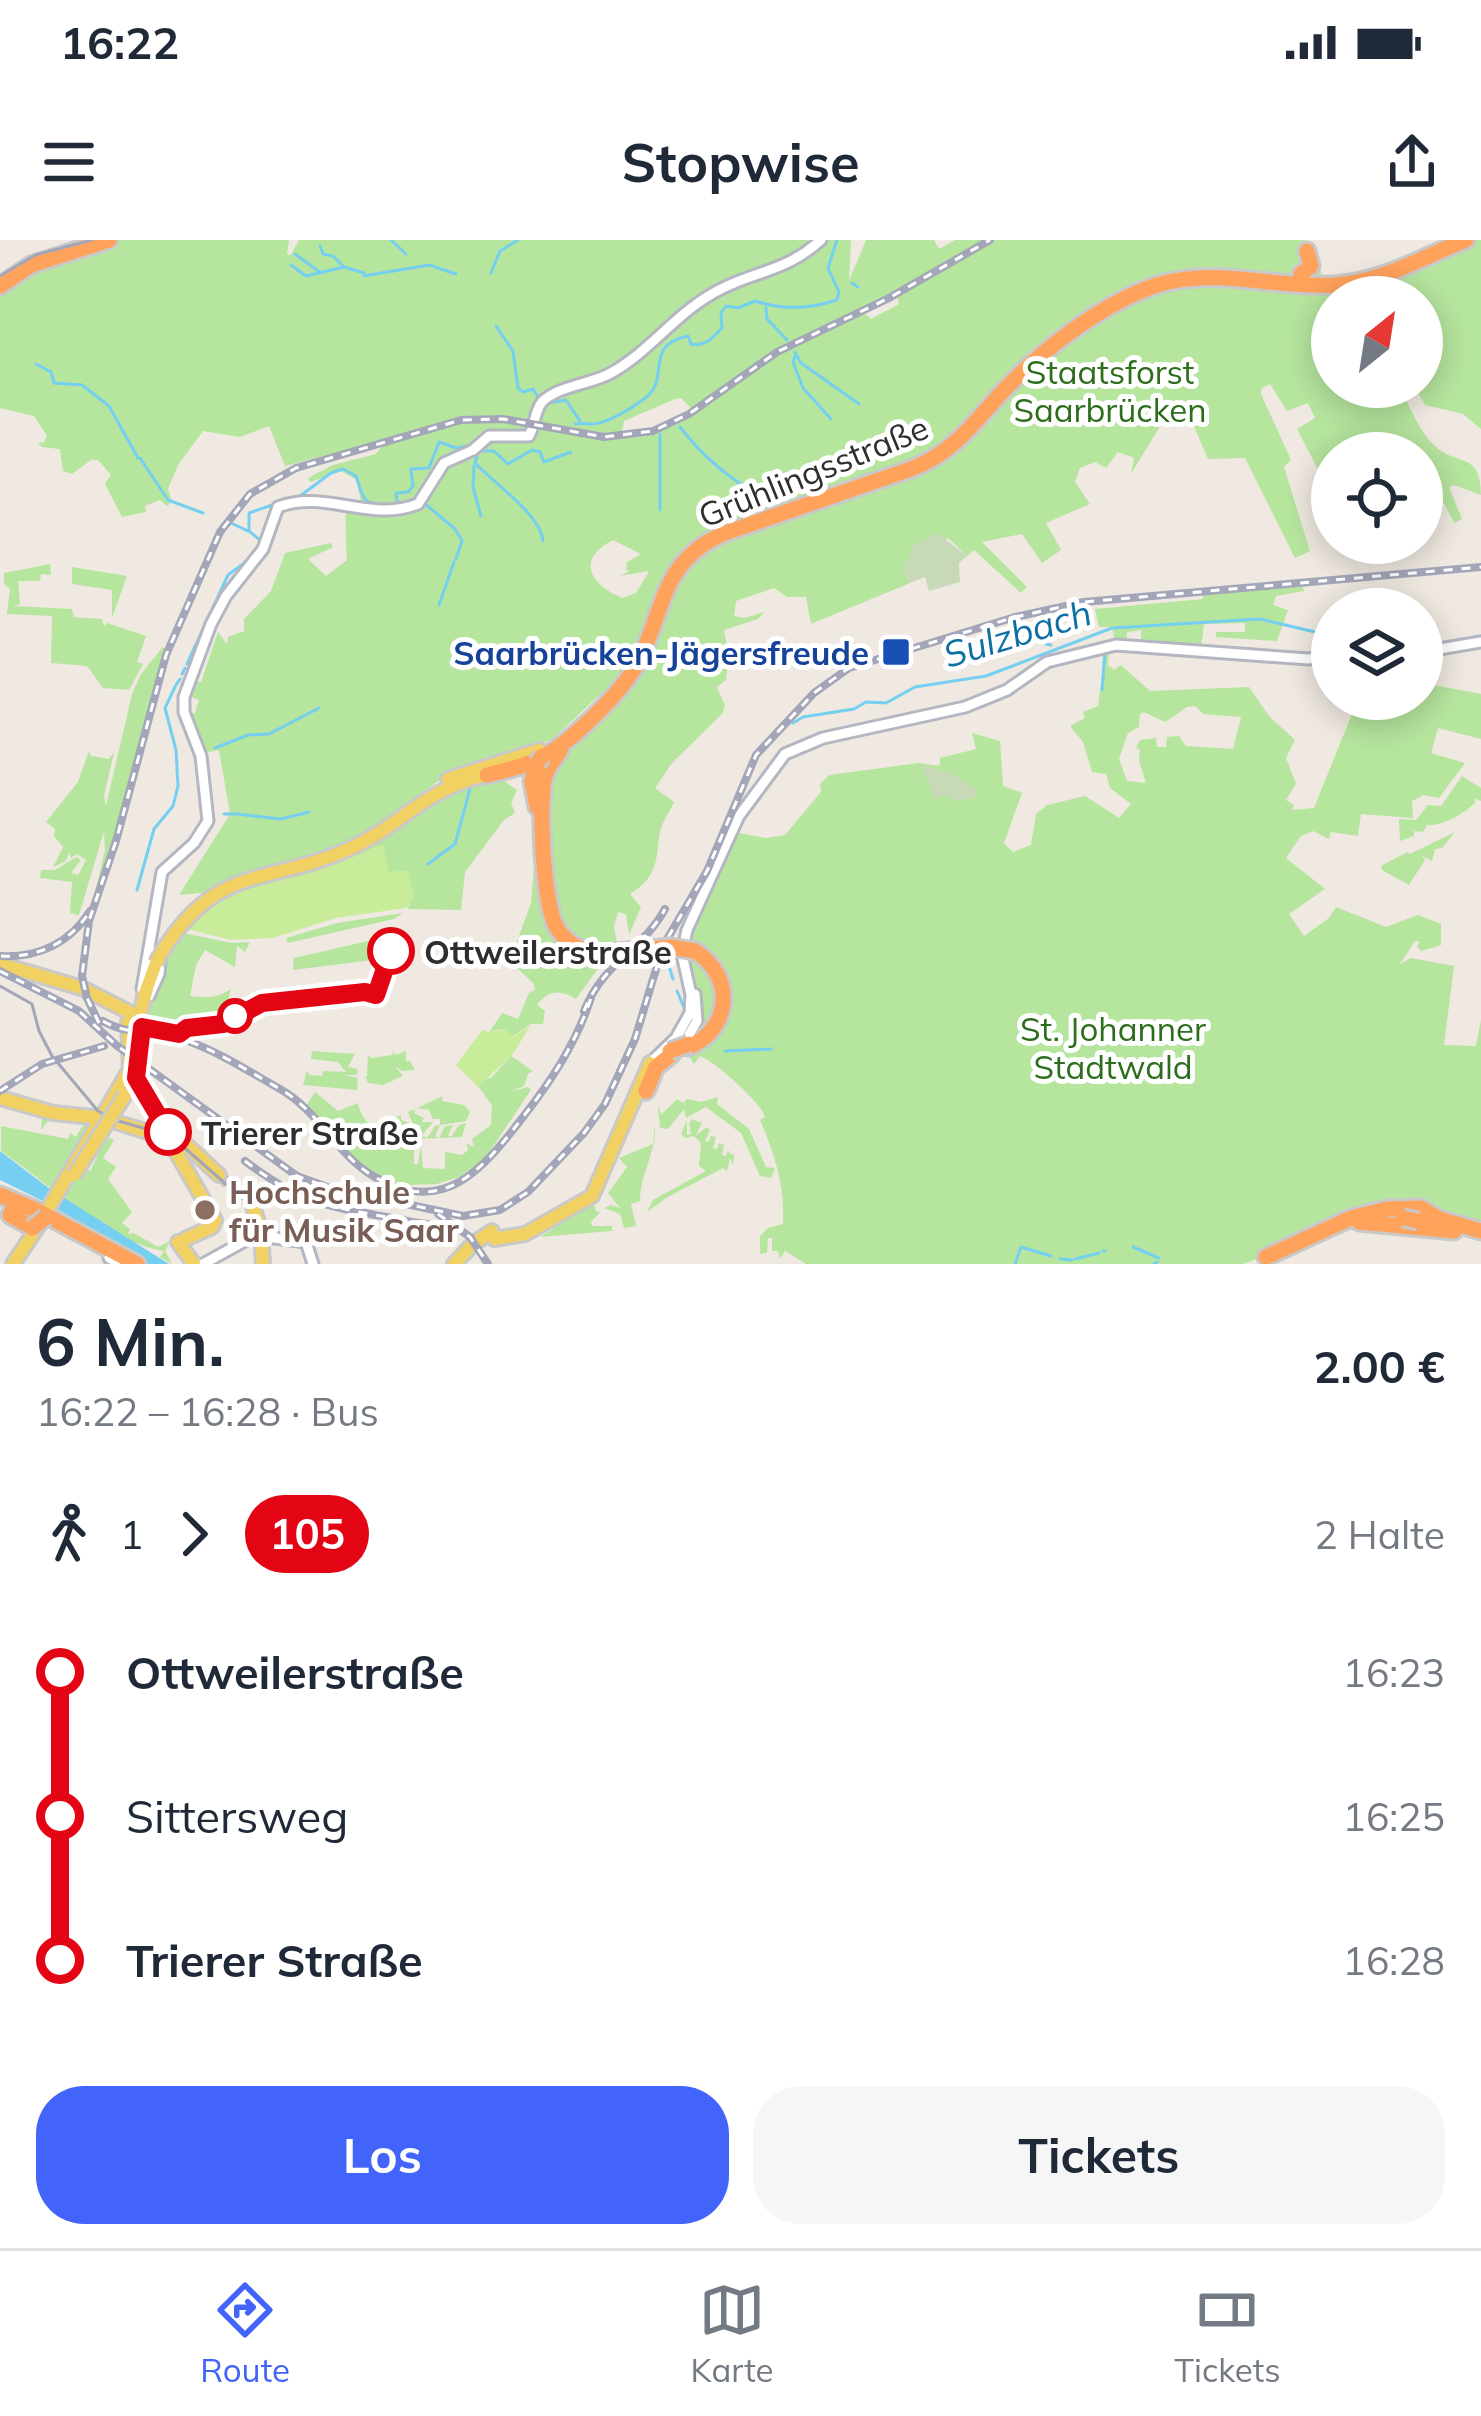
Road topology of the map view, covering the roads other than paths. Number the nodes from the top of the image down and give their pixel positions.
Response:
1 (107, 240) edge
2 (821, 240) edge
3 (1462, 240) edge
4 (1307, 251) dead end
5 (1315, 276) edge
6 (1382, 276) edge
7 (1311, 281) edge
8 (1311, 282) edge
9 (0, 284) edge
10 (1481, 642) edge
11 (1443, 648) edge
12 (1311, 659) edge
13 (582, 721) junction
14 (539, 756) junction
15 (487, 775) joint
16 (344, 850) junction
17 (549, 913) junction
18 (692, 953) junction
19 (0, 964) edge
20 (133, 1017) junction
21 (690, 1024) junction
22 (671, 1053) junction
23 (650, 1063) junction
24 (135, 1070) junction
25 (640, 1093) junction
26 (124, 1094) junction
27 (0, 1098) edge
28 (99, 1127) junction
29 (169, 1137) junction
30 (73, 1172) junction
31 (219, 1175) tunnel mouth
32 (253, 1206) tunnel mouth
33 (25, 1210) edge
34 (1481, 1232) edge
35 (257, 1235) junction
36 (479, 1245) edge
37 (185, 1248) edge
38 (24, 1249) junction
39 (123, 1261) edge
40 (1261, 1261) edge
41 (15, 1264) edge
42 (203, 1264) edge
43 (263, 1264) edge
44 (313, 1264) edge

1 - 9 highway
1 - 9 highway
2 - 20 main road
3 - 6 highway
4 - 5 highway
7 - 13 highway
8 - 13 highway, Grühlingsstraße
10 - 11 main road
12 - 18 main road
13 - 14 highway
13 - 15 highway
13 - 17 highway
14 - 16 main road
14 - 17 highway
15 - 16 main road
16 - 20 main road
17 - 18 highway, bridge
18 - 21 main road
18 - 22 highway, bridge
19 - 20 main road
20 - 24 main road
20 - 26 main road
20 - 28 main road
21 - 23 main road
21 - 25 main road
22 - 23 highway
22 - 25 highway
23 - 25 main road
24 - 26 main road
24 - 29 main road
25 - 36 main road
26 - 30 main road, bridge
27 - 28 main road
28 - 29 main road
28 - 30 main road, bridge
29 - 31 main road
29 - 37 main road
30 - 33 main road
32 - 35 main road
33 - 38 main road
33 - 38 main road
33 - 39 highway
33 - 39 highway
34 - 40 highway
35 - 42 main road
35 - 43 main road
35 - 44 main road
38 - 41 main road

